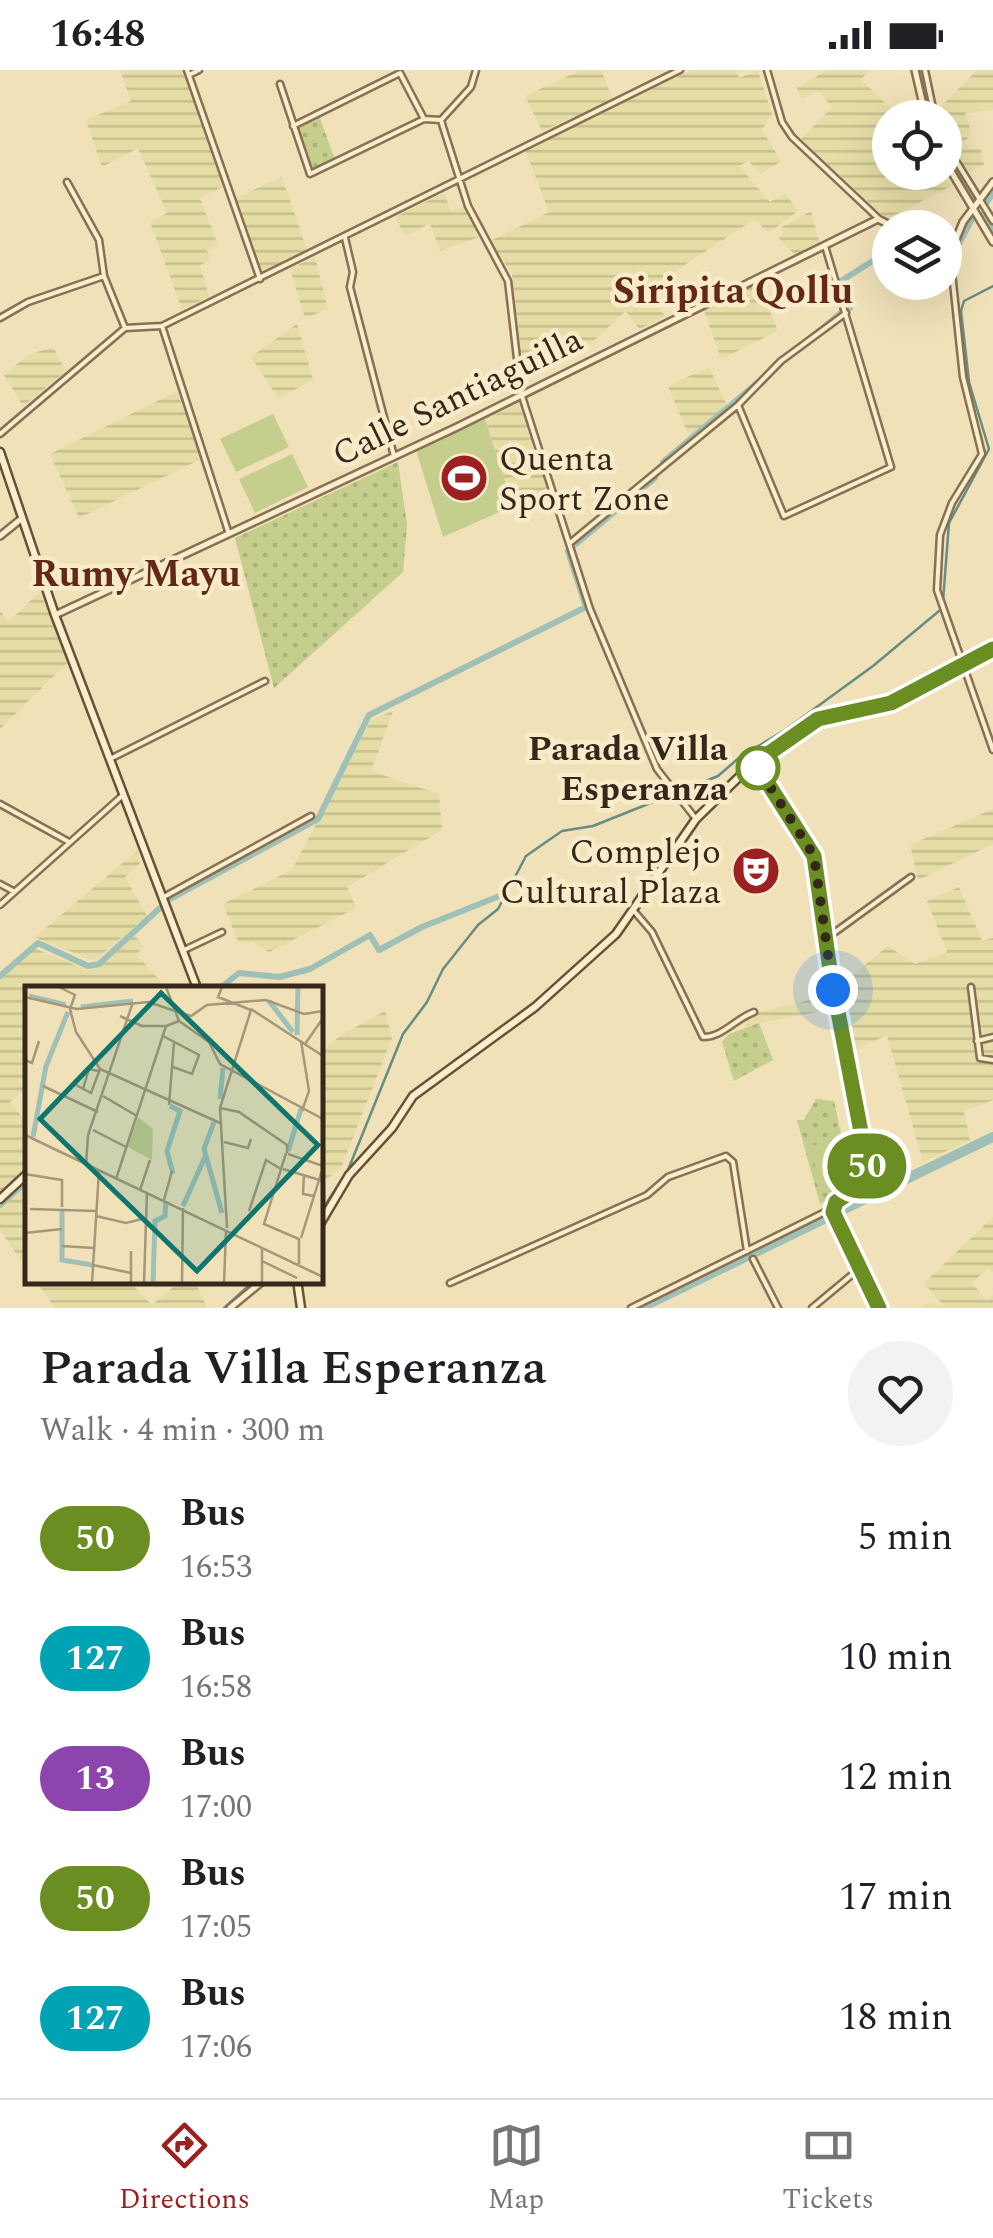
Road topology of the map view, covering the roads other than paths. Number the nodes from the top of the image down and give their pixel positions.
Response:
1 (199, 70) edge
2 (476, 70) edge
3 (680, 70) edge
4 (767, 70) edge
5 (920, 71) edge
6 (188, 72) edge
7 (280, 84) dead end
8 (924, 100) edge
9 (929, 100) edge
10 (424, 119) junction
11 (441, 120) junction
12 (294, 126) junction
13 (962, 172) edge
14 (460, 180) junction
15 (67, 182) dead end
16 (993, 182) edge
17 (962, 190) edge
18 (980, 202) junction
19 (973, 210) junction
20 (872, 213) edge
21 (993, 221) edge
22 (872, 222) edge
23 (962, 226) edge
24 (345, 237) junction
25 (993, 242) edge
26 (825, 246) junction
27 (104, 276) junction
28 (260, 279) junction
29 (954, 300) edge
30 (846, 313) junction
31 (0, 318) edge
32 (162, 326) junction
33 (125, 328) junction
34 (521, 393) junction
35 (738, 405) junction
36 (0, 434) edge
37 (0, 452) edge
38 (394, 456) junction
39 (21, 519) junction
40 (228, 531) junction
41 (0, 536) edge
42 (570, 544) junction
43 (55, 615) junction
44 (993, 649) edge
45 (965, 663) junction
46 (265, 680) dead end
47 (993, 750) edge
48 (110, 759) junction
49 (755, 763) junction
50 (123, 795) junction
51 (0, 804) edge
52 (311, 816) dead end
53 (696, 819) junction
54 (69, 842) junction
55 (910, 876) dead end
56 (0, 884) edge
57 (14, 892) junction
58 (162, 898) junction
59 (0, 905) edge
60 (634, 911) junction
61 (222, 932) dead end
62 (825, 943) junction
63 (182, 950) junction
64 (195, 986) edge
65 (971, 988) dead end
66 (754, 1012) dead end
67 (993, 1037) edge
68 (977, 1041) junction
69 (993, 1060) edge
70 (25, 1176) edge
71 (0, 1199) edge
72 (834, 1214) junction
73 (322, 1221) edge
74 (747, 1251) junction
75 (752, 1259) dead end
76 (860, 1268) junction
77 (260, 1283) edge
78 (298, 1283) edge
79 (450, 1283) dead end
80 (230, 1308) edge
81 (302, 1308) edge
82 (631, 1308) edge
83 (778, 1308) edge
84 (812, 1308) edge
85 (880, 1308) edge

1 - 6 street
2 - 11 street
3 - 14 street
4 - 20 street
5 - 8 street
5 - 9 street
6 - 28 street
7 - 12 street
10 - 11 street
10 - 12 street
10 - 12 street
11 - 14 street
13 - 18 street
14 - 24 street
14 - 34 street
15 - 27 street
16 - 18 street
17 - 19 street
18 - 19 street
18 - 21 street
19 - 23 street
19 - 25 street
22 - 26 street, Calle Santiaguilla
24 - 28 street
24 - 38 street
26 - 30 street
26 - 34 street, Calle Santiaguilla
27 - 31 street
27 - 33 street
28 - 32 street
29 - 45 street
30 - 35 street
30 - 35 street
32 - 33 street
32 - 40 street
33 - 36 street
34 - 38 street, Calle Santiaguilla
34 - 42 street
35 - 42 street
37 - 39 main road
38 - 40 street, Calle Santiaguilla
39 - 41 street
39 - 43 main road
40 - 43 street, Calle Santiaguilla
42 - 53 street
43 - 48 main road
44 - 45 main road
45 - 47 street
45 - 49 main road
46 - 48 street
48 - 50 main road
49 - 53 main road
49 - 62 main road
50 - 54 street
50 - 58 main road
51 - 54 street
52 - 58 street
53 - 60 main road
54 - 57 street
55 - 62 street
56 - 57 street
57 - 59 street
58 - 63 main road
60 - 66 street
60 - 73 main road
61 - 63 street
62 - 72 main road
63 - 64 main road
65 - 68 street
67 - 68 street
68 - 69 street
70 - 71 main road
72 - 74 street
72 - 76 main road
74 - 79 street
74 - 82 street
75 - 83 street
76 - 84 street
76 - 85 main road
77 - 80 street
78 - 81 main road

